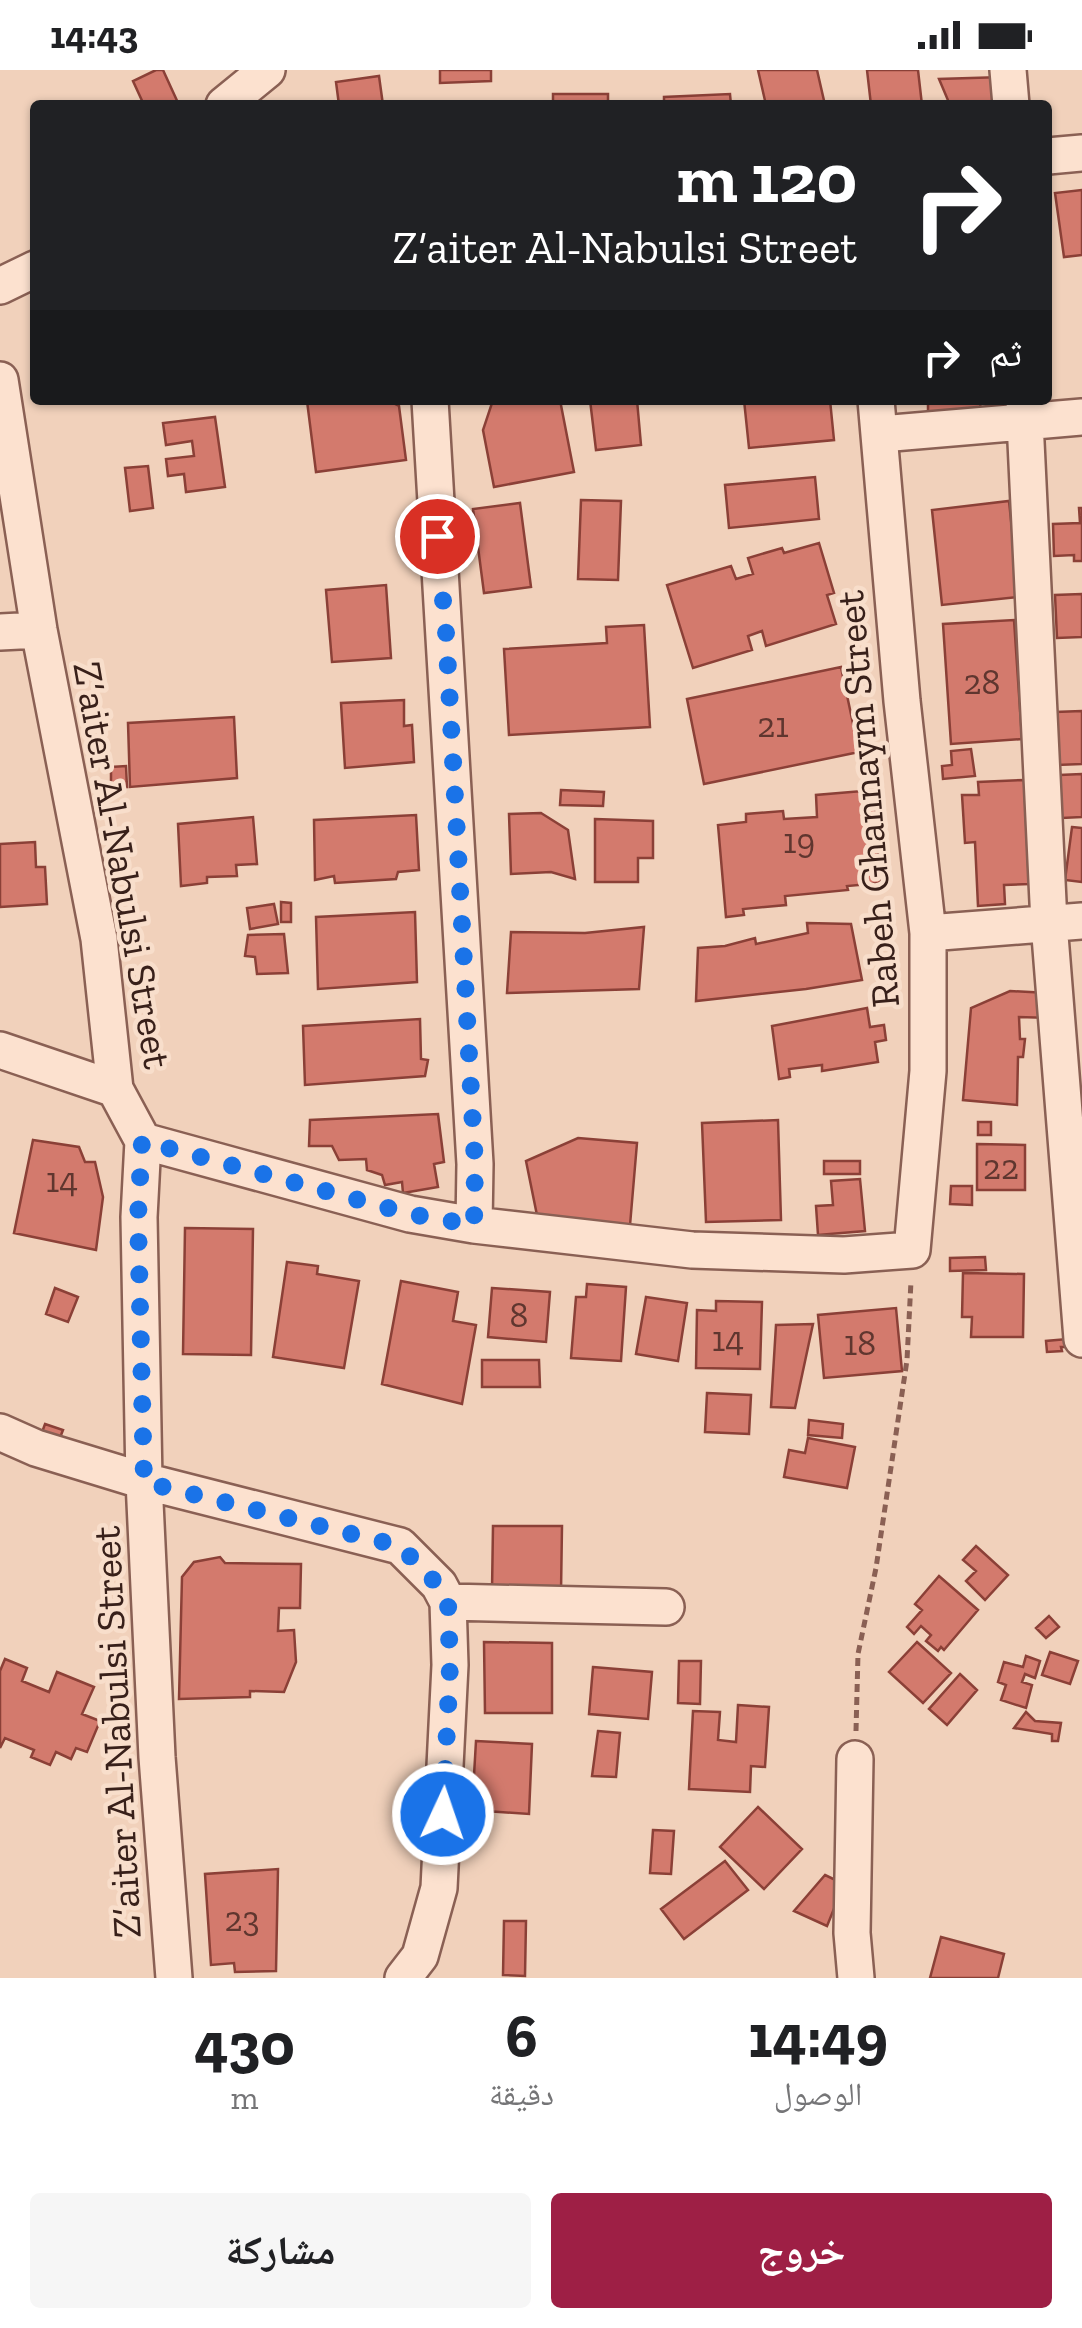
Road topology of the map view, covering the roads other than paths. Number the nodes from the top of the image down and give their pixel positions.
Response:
1 (267, 70) edge
2 (1008, 70) edge
3 (230, 100) edge
4 (1011, 100) edge
5 (1082, 153) edge
6 (1052, 156) edge
7 (30, 271) edge
8 (0, 286) edge
9 (0, 380) edge
10 (430, 405) edge
11 (1026, 411) edge
12 (878, 417) edge
13 (1082, 418) edge
14 (39, 630) junction
15 (0, 632) edge
16 (1066, 922) edge
17 (928, 934) junction
18 (0, 1050) edge
19 (115, 1089) junction
20 (142, 1141) junction
21 (474, 1225) junction
22 (1082, 1338) edge
23 (0, 1432) edge
24 (144, 1482) junction
25 (448, 1602) junction
26 (666, 1606) dead end
27 (855, 1759) road end
28 (174, 1978) edge
29 (404, 1978) edge
30 (856, 1978) edge

1 - 3 street
2 - 4 street
5 - 6 street
7 - 8 street
9 - 14 street, Z‘aiter Al-Nabulsi Street
10 - 21 street
11 - 12 street
11 - 13 street
11 - 16 street
12 - 17 street, Rabeh Ghannaym Street
14 - 15 street
14 - 19 street, Z‘aiter Al-Nabulsi Street
16 - 17 street
16 - 22 street
17 - 21 street, Rabeh Ghannaym Street
18 - 19 street
19 - 20 street, Z‘aiter Al-Nabulsi Street
20 - 21 street
20 - 24 street, Z‘aiter Al-Nabulsi Street
23 - 24 street, Z‘aiter Al-Nabulsi Street
24 - 25 street, Z‘aiter Al-Nabulsi Street
24 - 28 street, Z‘aiter Al-Nabulsi Street
25 - 26 street
25 - 29 street
27 - 30 street

